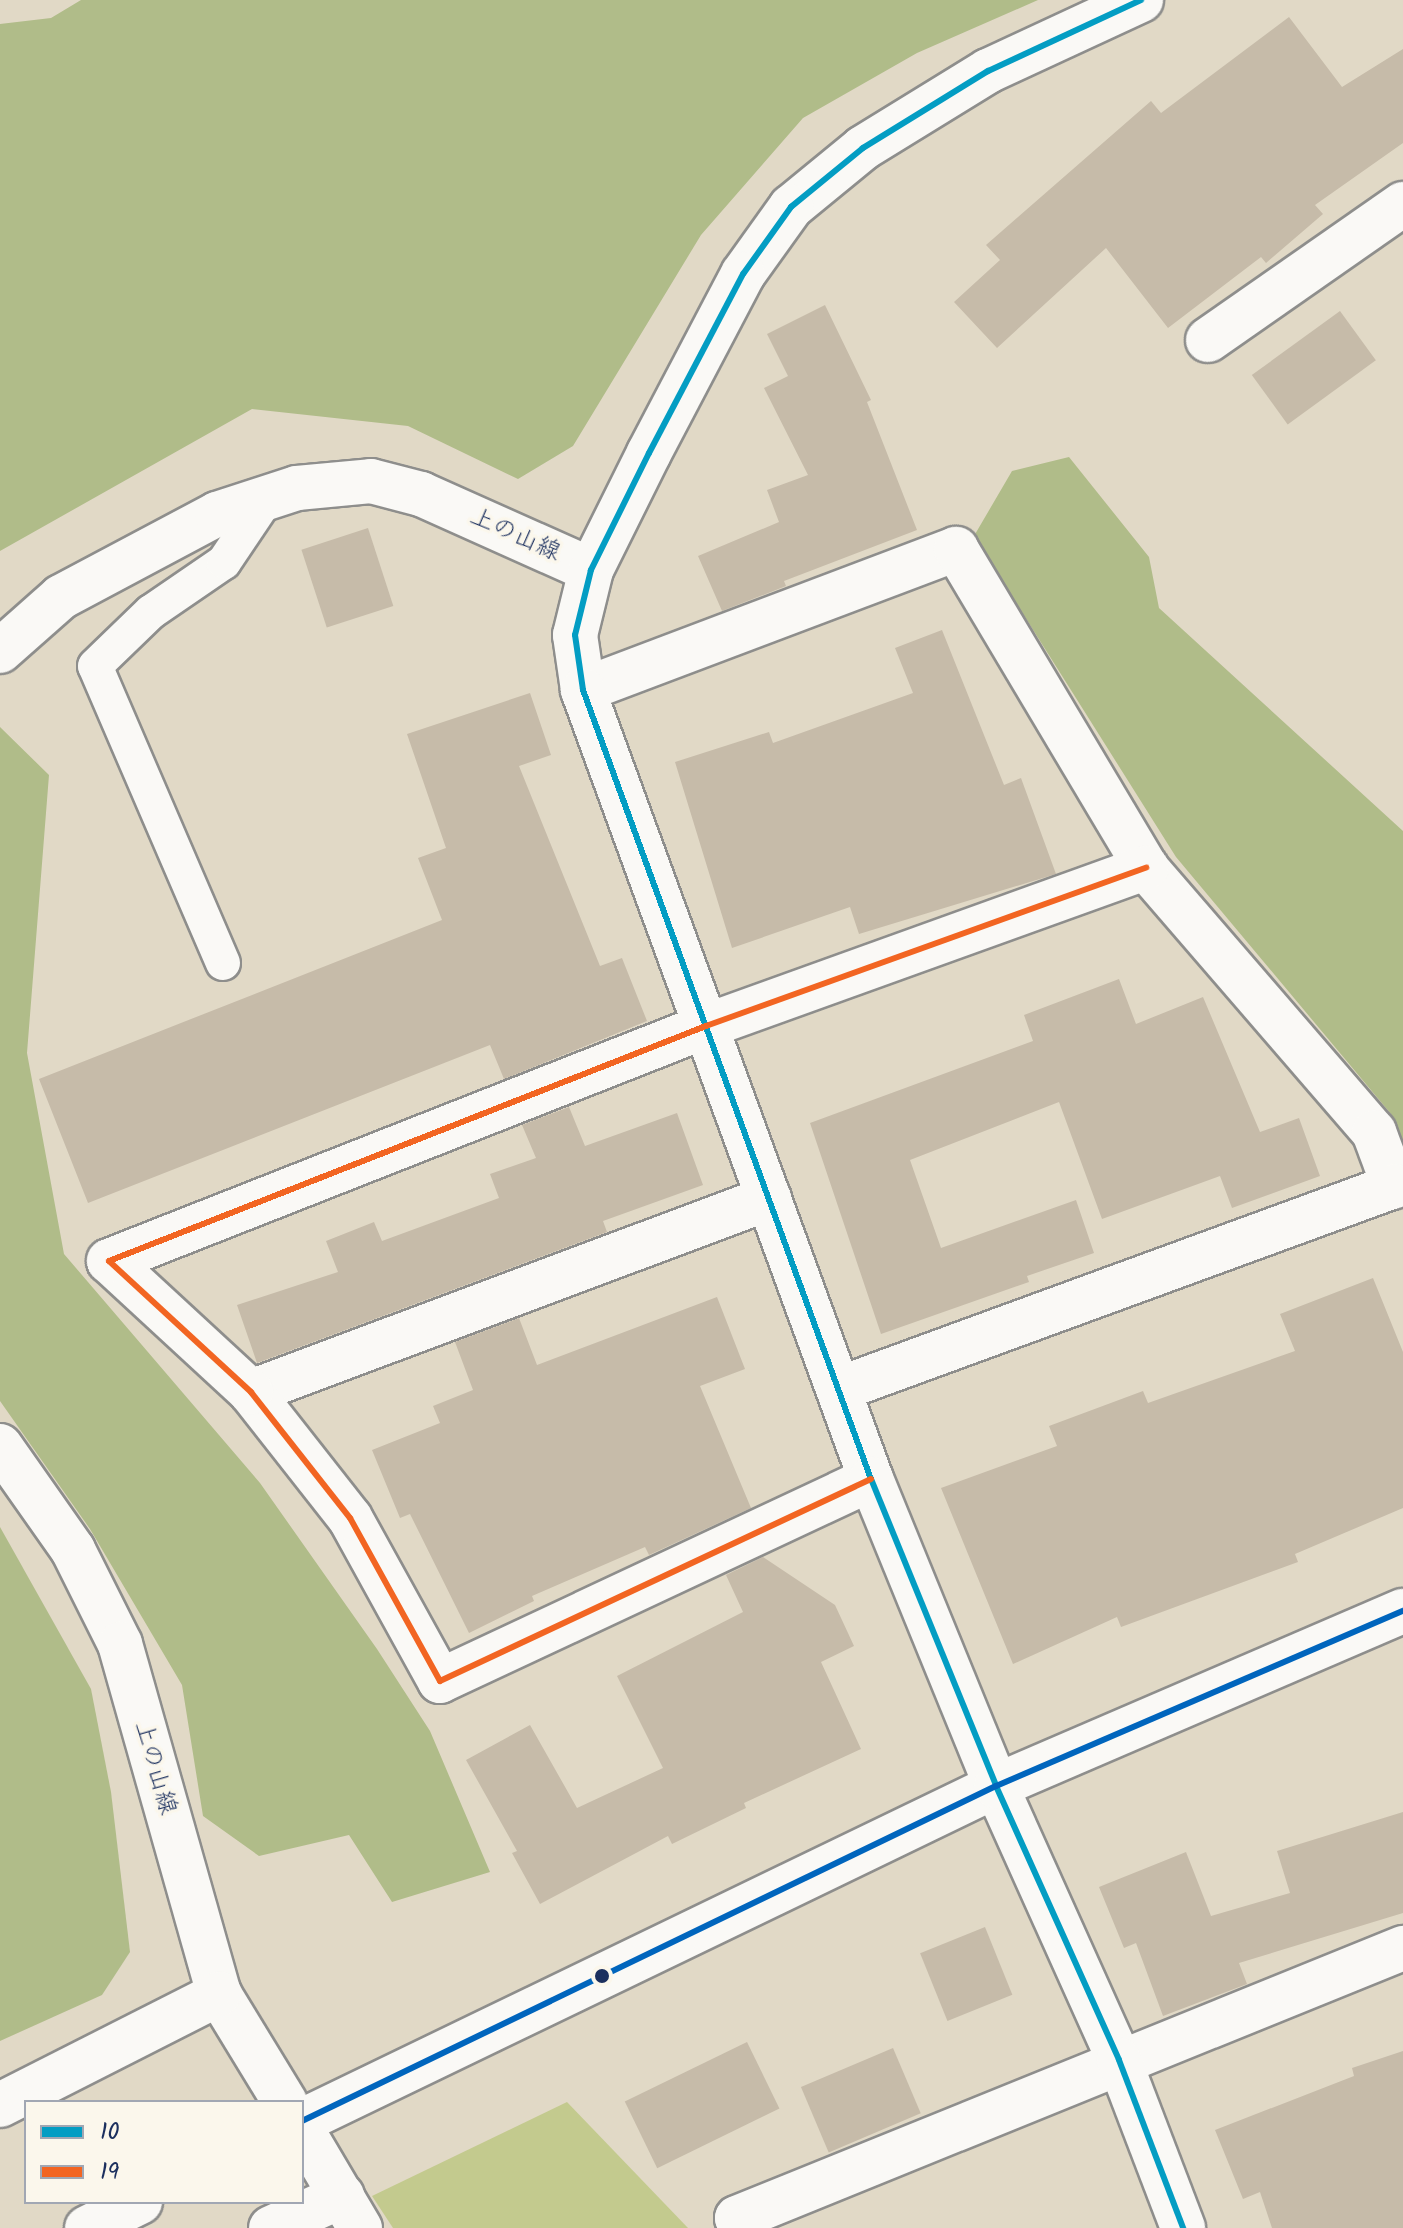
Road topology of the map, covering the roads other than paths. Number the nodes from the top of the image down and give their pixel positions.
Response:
1 (1141, 0) edge
2 (1403, 204) edge
3 (1208, 340) dead end
4 (267, 498) junction
5 (591, 570) junction
6 (0, 651) edge
7 (583, 690) junction
8 (1146, 868) junction
9 (223, 963) dead end
10 (706, 1026) junction
11 (769, 1198) junction
12 (842, 1388) junction
13 (251, 1392) junction
14 (0, 1446) edge
15 (871, 1479) junction
16 (1403, 1611) edge
17 (996, 1786) junction
18 (1403, 1948) edge
19 (219, 1994) junction
20 (1119, 2060) junction
21 (284, 2100) edge
22 (0, 2105) edge
23 (304, 2120) edge
24 (304, 2133) edge
25 (136, 2204) edge
26 (351, 2212) edge
27 (87, 2228) edge
28 (271, 2228) edge
29 (742, 2228) edge
30 (1183, 2228) edge

1 - 5 street, 上の山線
2 - 3 street
4 - 5 street, 上の山線
4 - 6 street, 上の山線
4 - 9 lane
5 - 7 street
7 - 8 street
7 - 10 street
8 - 10 street
8 - 12 street
10 - 11 street
10 - 13 street
11 - 12 street
11 - 13 street
12 - 15 street
13 - 15 street
14 - 19 street, 上の山線
15 - 17 street
16 - 17 street
17 - 20 street
17 - 23 street
18 - 20 street
19 - 21 street, 上の山線
19 - 22 street
20 - 29 street
20 - 30 street
24 - 26 street
25 - 27 street
26 - 28 street

